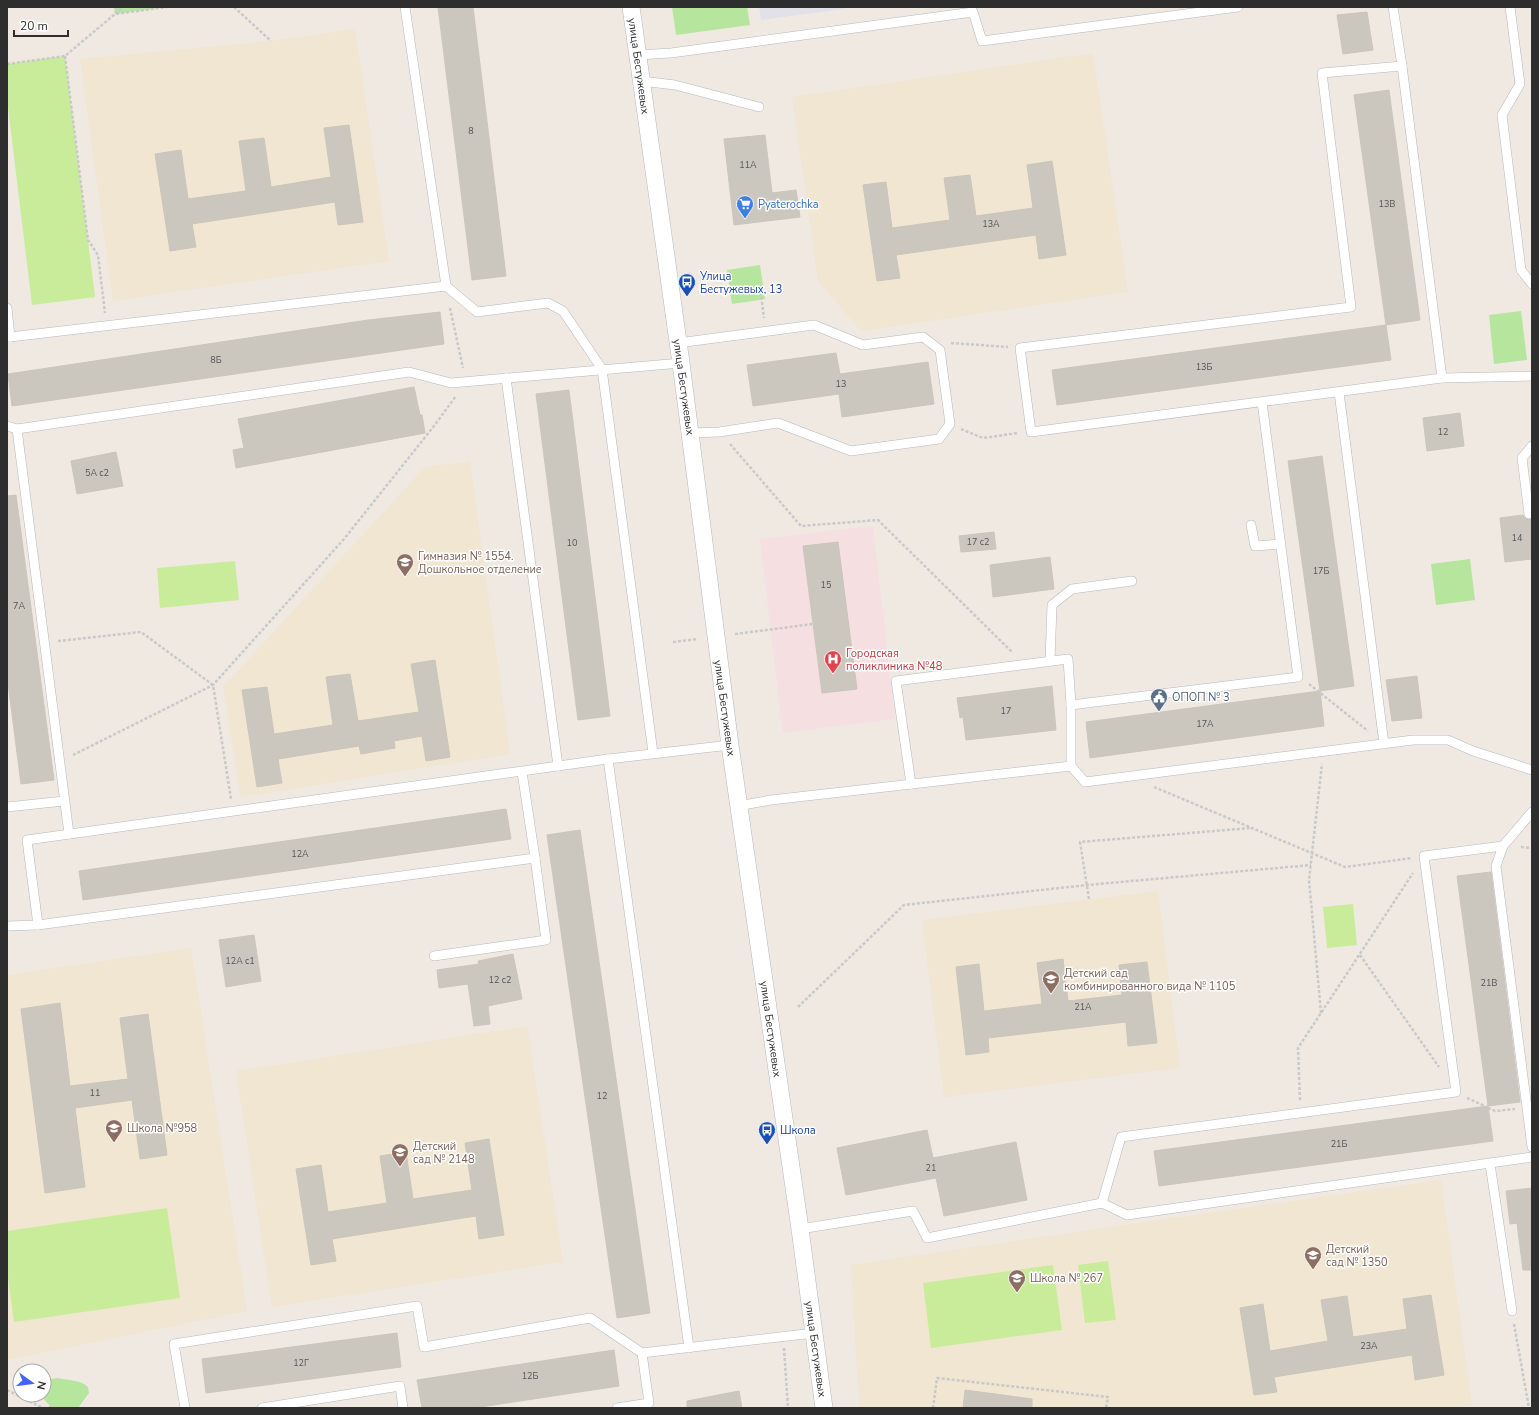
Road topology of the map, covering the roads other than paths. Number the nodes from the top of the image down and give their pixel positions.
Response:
1 (405, 7) edge
2 (631, 7) edge
3 (1238, 7) edge
4 (1393, 7) edge
5 (1510, 7) edge
6 (972, 10) edge
7 (638, 55) junction
8 (1402, 66) junction
9 (641, 81) junction
10 (759, 106) dead end
11 (1532, 284) edge
12 (446, 286) junction
13 (7, 308) edge
14 (9, 337) edge
15 (678, 343) junction
16 (681, 363) junction
17 (602, 370) junction
18 (1532, 376) edge
19 (506, 378) junction
20 (1442, 378) junction
21 (1339, 392) junction
22 (1262, 402) junction
23 (7, 426) edge
24 (17, 429) junction
25 (690, 433) junction
26 (1532, 446) edge
27 (1528, 514) dead end
28 (1251, 525) dead end
29 (1281, 544) junction
30 (1132, 582) dead end
31 (1050, 661) junction
32 (1071, 705) junction
33 (1384, 744) junction
34 (730, 745) junction
35 (654, 754) junction
36 (608, 759) junction
37 (558, 766) junction
38 (1071, 766) junction
39 (1532, 770) edge
40 (522, 772) junction
41 (911, 784) junction
42 (64, 801) junction
43 (738, 806) junction
44 (7, 807) edge
45 (1532, 812) edge
46 (69, 834) junction
47 (1503, 846) junction
48 (535, 858) junction
49 (38, 925) junction
50 (7, 926) edge
51 (434, 956) dead end
52 (1532, 1147) edge
53 (1532, 1157) edge
54 (1490, 1164) junction
55 (1102, 1203) junction
56 (800, 1229) junction
57 (1512, 1311) road end
58 (814, 1334) junction
59 (689, 1348) junction
60 (642, 1353) junction
61 (282, 1407) edge
62 (185, 1408) edge
63 (262, 1408) edge
64 (403, 1408) edge
65 (617, 1408) edge
66 (824, 1408) edge

1 - 12 lane
2 - 7 street, улица Бестужевых
3 - 6 lane
4 - 8 lane
5 - 11 lane
6 - 7 lane
7 - 9 street, улица Бестужевых
8 - 20 lane
8 - 22 lane
9 - 10 lane
9 - 15 street, улица Бестужевых
12 - 14 lane
12 - 17 lane
13 - 14 lane
15 - 16 street, улица Бестужевых
15 - 25 lane
16 - 17 lane
16 - 25 street, улица Бестужевых
17 - 19 lane
17 - 35 lane
18 - 20 lane
19 - 24 lane
19 - 37 lane
20 - 21 lane
21 - 22 lane
21 - 33 lane
22 - 29 lane
23 - 24 lane
24 - 42 lane
25 - 34 street, улица Бестужевых
26 - 27 lane
28 - 29 lane
29 - 32 lane
30 - 31 lane
31 - 32 lane
31 - 41 lane
32 - 38 lane
33 - 38 lane
33 - 39 lane
34 - 35 lane
34 - 43 street, улица Бестужевых
35 - 36 lane
36 - 37 lane
36 - 59 lane
37 - 40 lane
38 - 41 lane
40 - 46 lane
40 - 48 lane
41 - 43 lane
42 - 44 lane
42 - 46 lane
43 - 56 street, улица Бестужевых
45 - 47 lane
46 - 49 lane
47 - 52 lane
47 - 55 lane
48 - 49 lane
48 - 51 lane
49 - 50 lane
53 - 54 lane
54 - 55 lane
54 - 57 lane
55 - 56 lane
56 - 58 street, улица Бестужевых
58 - 59 lane
58 - 66 street, улица Бестужевых
59 - 60 lane
60 - 62 lane
60 - 65 lane
61 - 63 lane
61 - 64 lane

